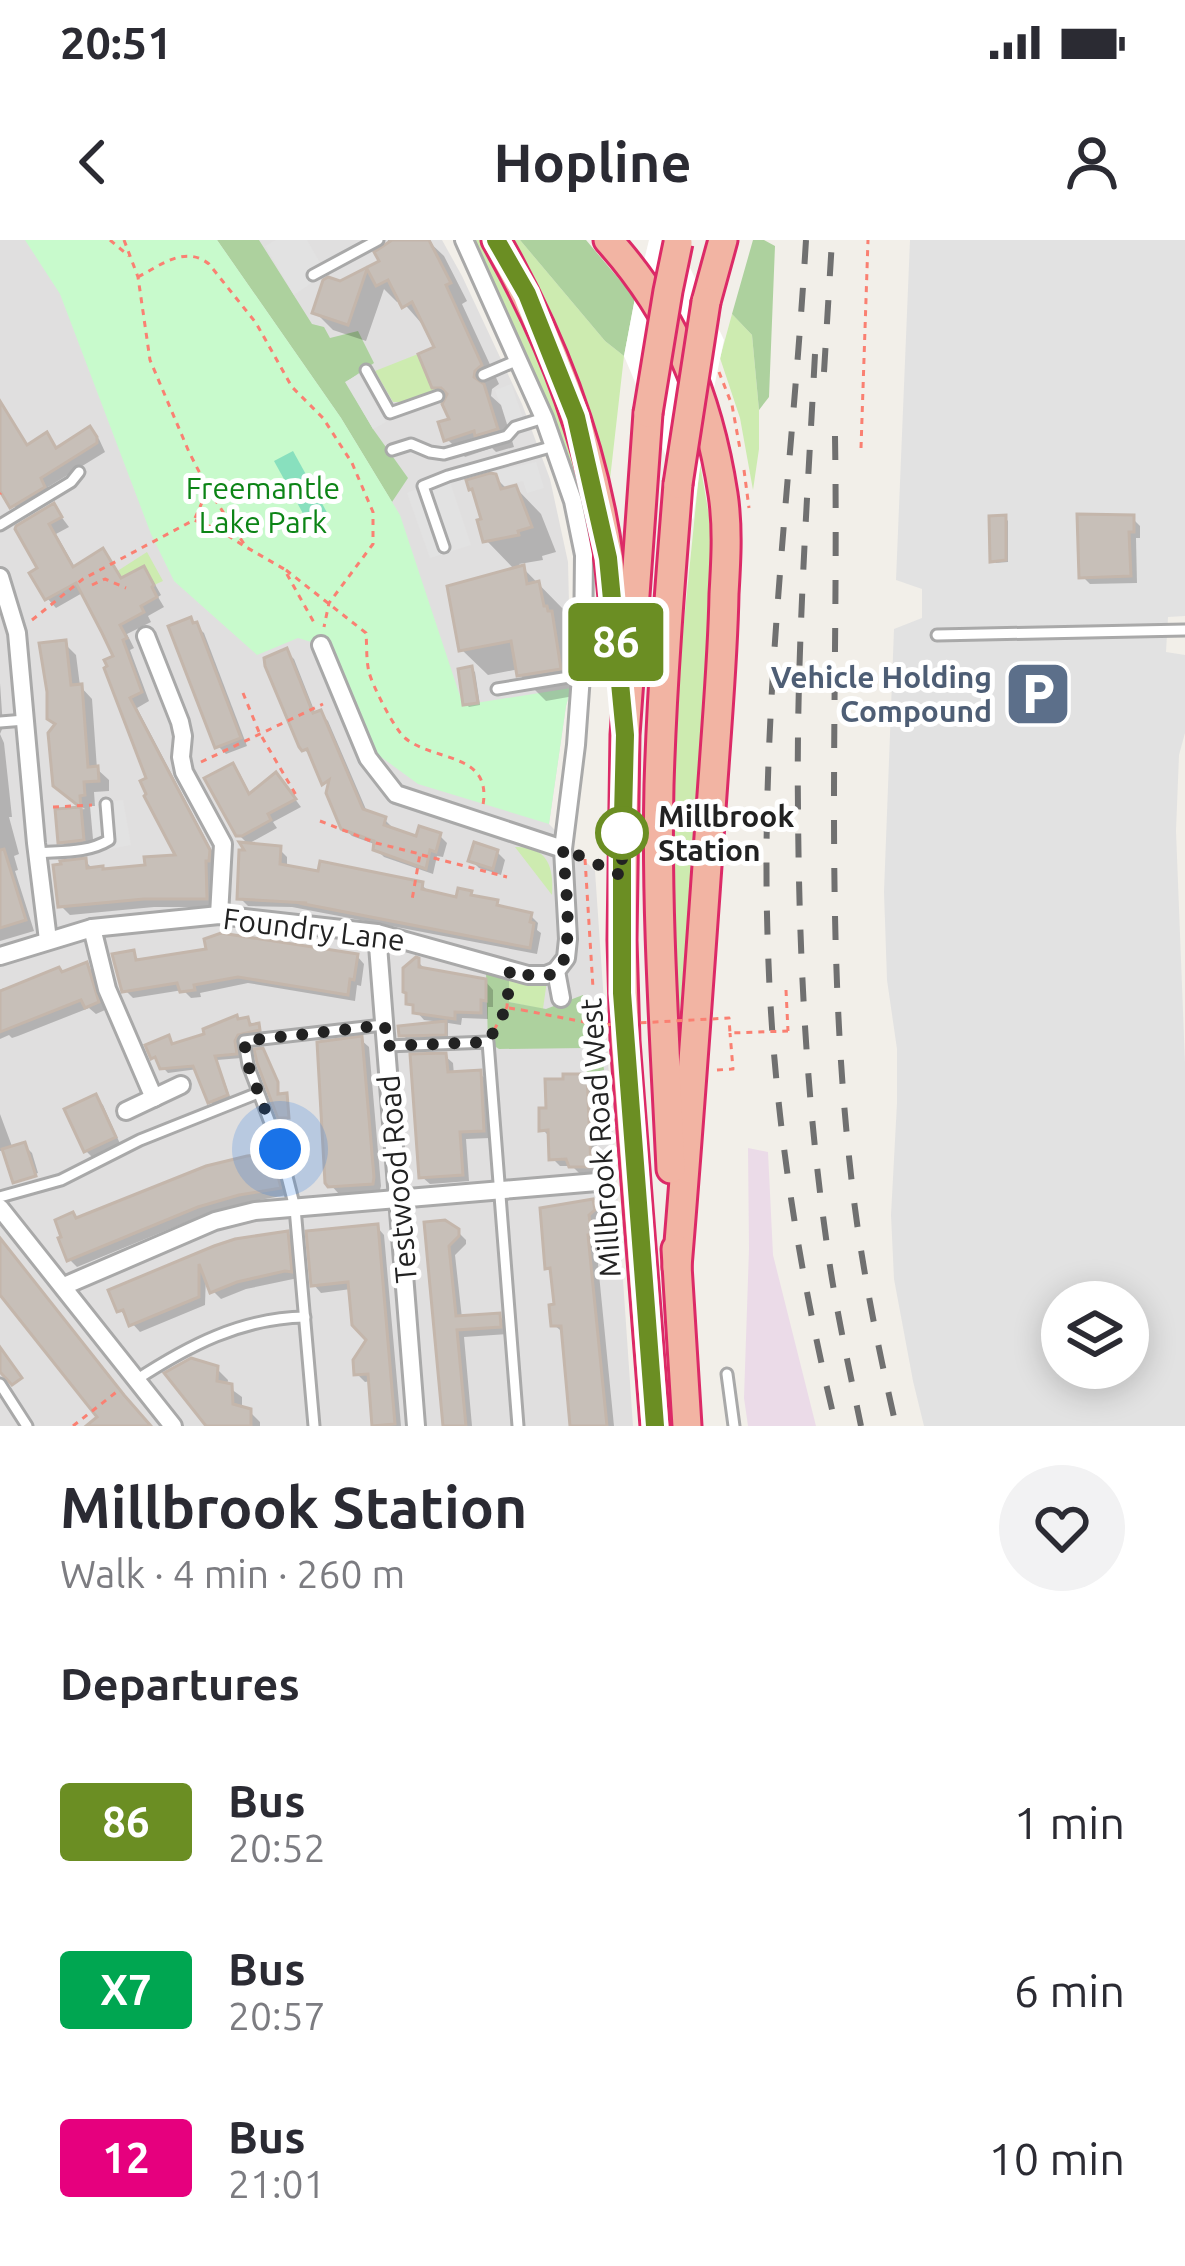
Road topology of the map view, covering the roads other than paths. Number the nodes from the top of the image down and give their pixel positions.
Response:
1 (378, 240) edge
2 (464, 240) edge
3 (496, 240) edge
4 (608, 240) edge
5 (723, 240) edge
6 (679, 241) edge
7 (313, 274) dead end
8 (518, 360) junction
9 (366, 370) dead end
10 (483, 375) dead end
11 (438, 396) dead end
12 (544, 418) junction
13 (554, 446) junction
14 (392, 450) dead end
15 (79, 472) dead end
16 (0, 525) edge
17 (444, 548) dead end
18 (0, 577) edge
19 (6, 611) edge
20 (1185, 630) edge
21 (937, 635) dead end
22 (146, 636) dead end
23 (319, 637) road end
24 (581, 676) junction
25 (497, 688) dead end
26 (25, 720) junction
27 (0, 722) edge
28 (625, 735) junction
29 (106, 804) road end
30 (563, 848) junction
31 (37, 853) junction
32 (219, 915) junction
33 (92, 928) junction
34 (377, 932) junction
35 (48, 940) junction
36 (0, 956) edge
37 (556, 971) junction
38 (561, 998) dead end
39 (385, 1025) junction
40 (386, 1046) junction
41 (181, 1085) dead end
42 (258, 1093) junction
43 (154, 1098) junction
44 (127, 1111) dead end
45 (597, 1182) dead end
46 (499, 1191) junction
47 (0, 1197) edge
48 (399, 1200) junction
49 (0, 1208) edge
50 (295, 1208) junction
51 (676, 1267) junction
52 (64, 1286) junction
53 (305, 1317) junction
54 (727, 1374) dead end
55 (135, 1379) junction
56 (0, 1384) edge
57 (27, 1426) edge
58 (173, 1426) edge
59 (314, 1426) edge
60 (416, 1426) edge
61 (518, 1426) edge
62 (655, 1426) edge
63 (687, 1426) edge
64 (734, 1426) edge

1 - 7 lane
2 - 8 street
3 - 28 highway
4 - 51 highway
5 - 51 highway, bridge
6 - 28 highway, Millbrook Road West, bridge
8 - 10 lane
8 - 12 street
9 - 11 lane
12 - 13 street
12 - 14 lane
13 - 17 lane
13 - 24 street
15 - 16 lane
18 - 19 street
19 - 26 street
20 - 21 lane
22 - 32 street
23 - 30 street
24 - 25 lane
24 - 30 street
26 - 27 lane
26 - 31 street
28 - 62 highway, Millbrook Road West
29 - 31 lane
30 - 37 street
31 - 35 street
32 - 33 street, Foundry Lane
32 - 34 street, Foundry Lane
33 - 35 street, Foundry Lane
33 - 43 street
34 - 37 street, Foundry Lane
34 - 39 street, Testwood Road
35 - 36 street, Foundry Lane
37 - 38 street
39 - 40 street, Testwood Road
39 - 42 lane
40 - 46 lane
40 - 48 street, Testwood Road
41 - 43 street
42 - 47 lane
42 - 50 lane
43 - 44 street
45 - 46 street
46 - 48 street
46 - 61 lane
48 - 50 street
48 - 60 street, Testwood Road
49 - 52 street
50 - 52 street
50 - 53 lane
51 - 63 highway
52 - 55 street
53 - 55 lane
53 - 59 lane
54 - 64 lane
55 - 58 street
56 - 57 lane

